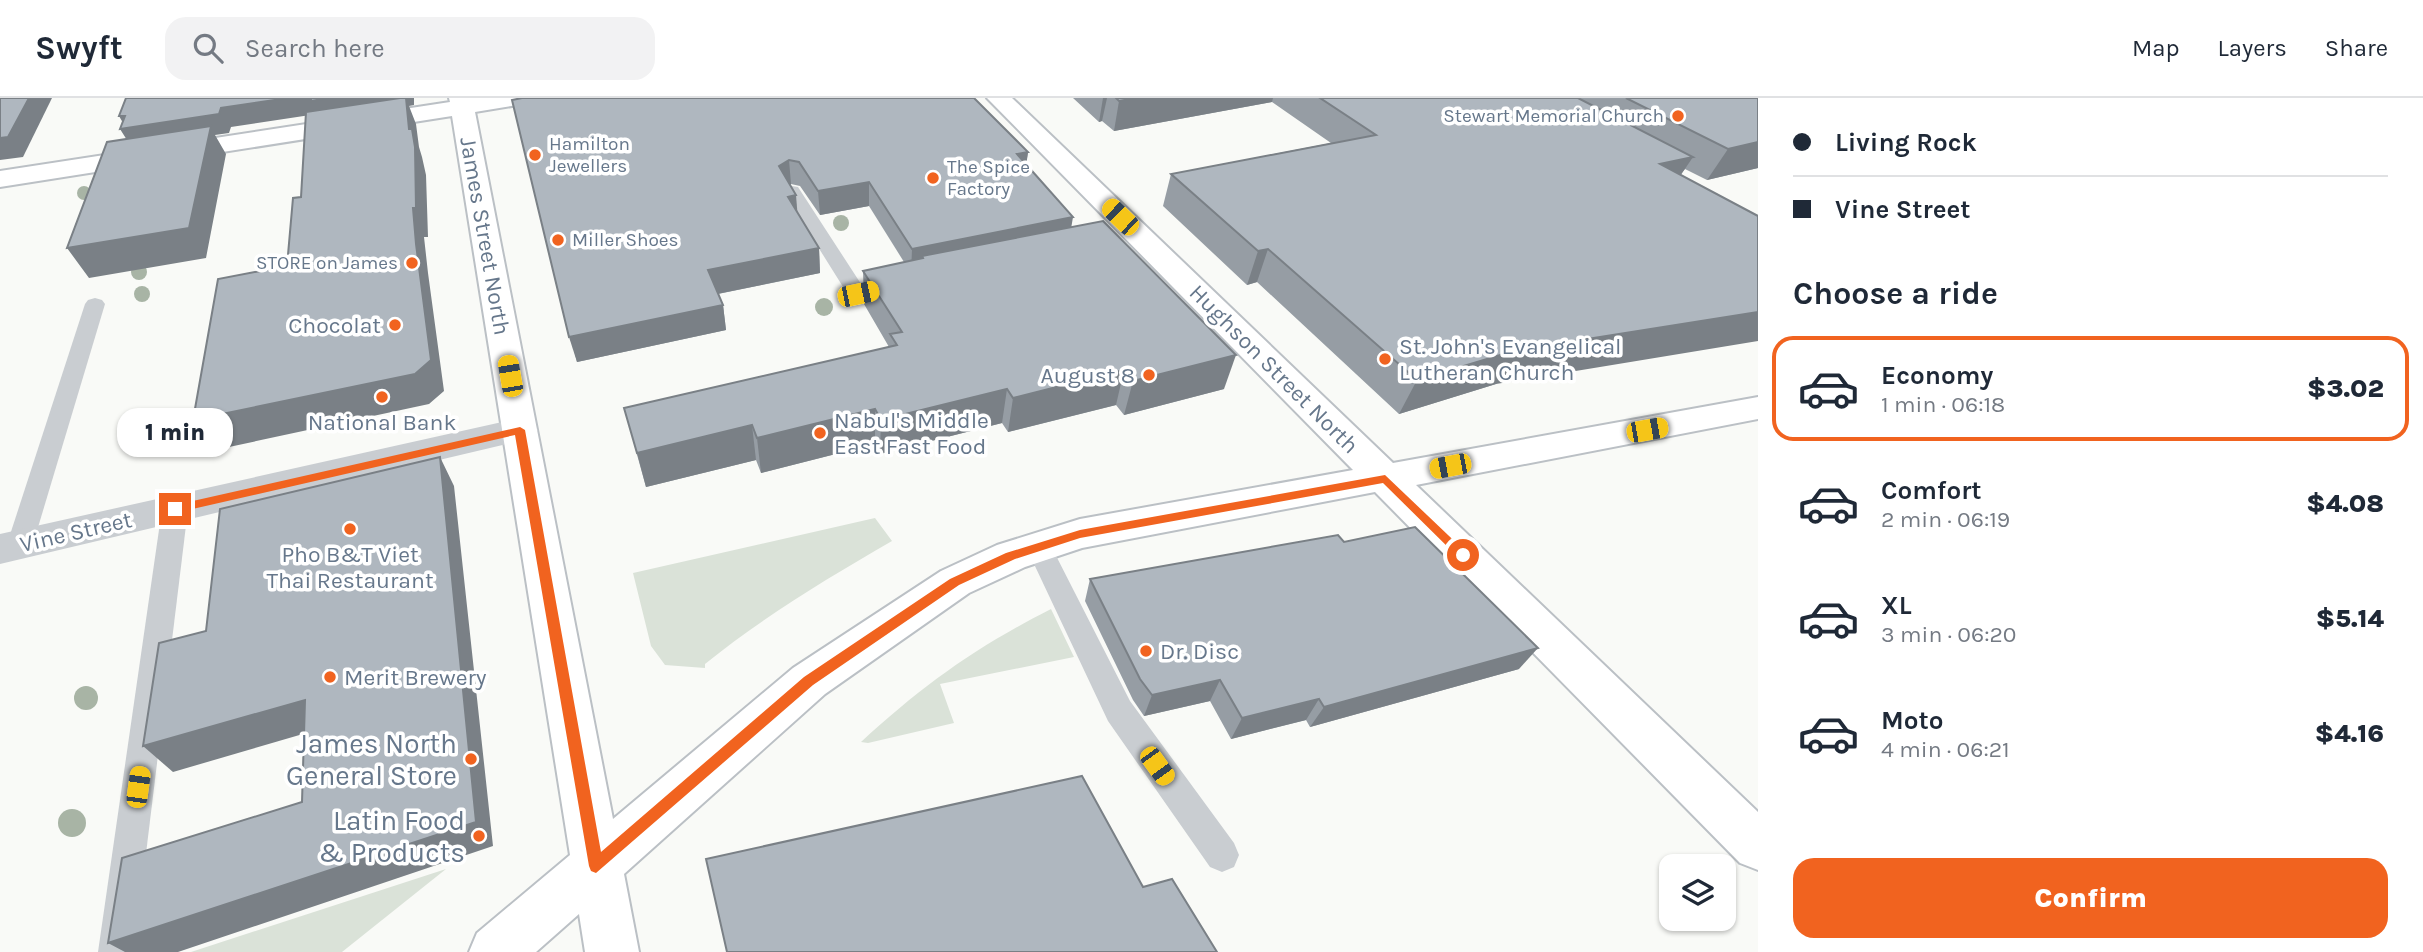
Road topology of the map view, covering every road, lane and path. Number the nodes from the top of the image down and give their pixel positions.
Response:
1 (522, 98) edge
2 (999, 98) edge
3 (461, 103) edge
4 (0, 179) edge
5 (792, 191) edge
6 (911, 283) edge
7 (95, 304) dead end
8 (1758, 408) edge
9 (520, 430) junction
10 (1385, 479) junction
11 (175, 509) junction
12 (10, 547) edge
13 (1039, 547) junction
14 (1758, 846) edge
15 (1222, 855) dead end
16 (596, 866) junction
17 (116, 952) edge
18 (496, 952) edge
19 (612, 952) edge

1 - 3 main road
2 - 10 main road, Hughson Street North
3 - 4 main road
3 - 9 main road, James Street North
5 - 6 lane
7 - 12 lane
8 - 10 main road
9 - 11 street, Vine Street
9 - 16 main road, James Street North
10 - 13 main road
10 - 14 main road, Hughson Street North
11 - 12 street, Vine Street
11 - 17 lane
13 - 15 lane
13 - 16 main road
16 - 18 main road
16 - 19 main road, James Street North

